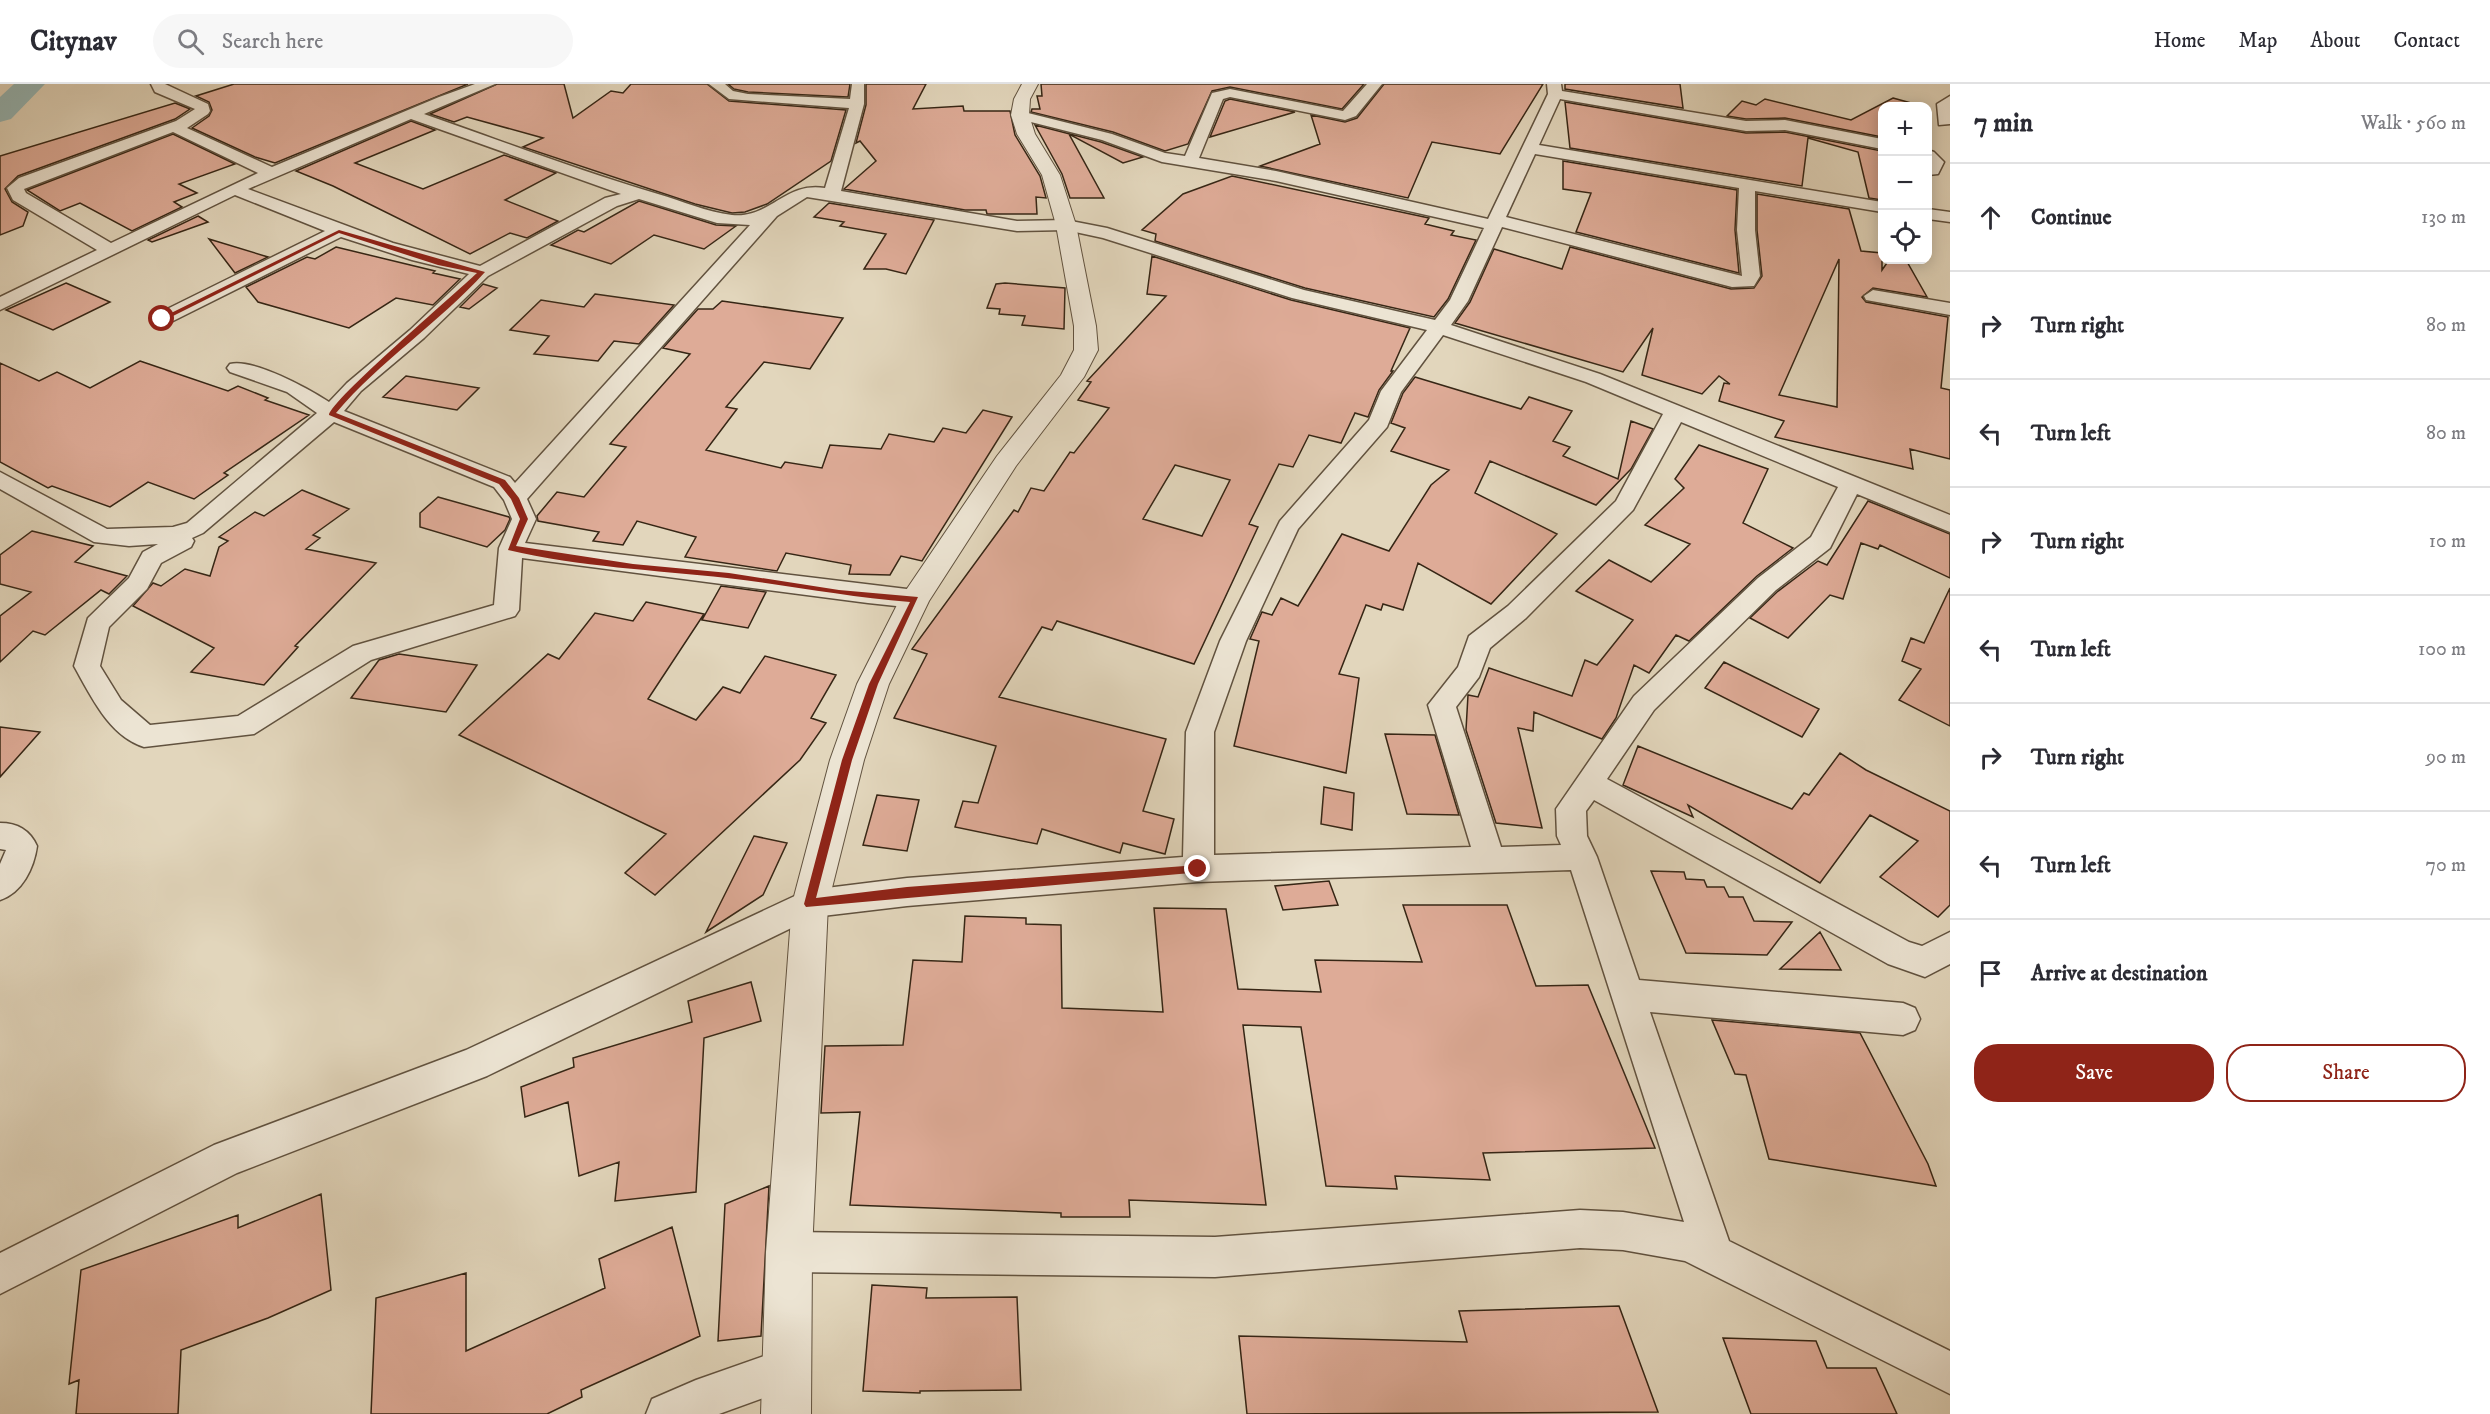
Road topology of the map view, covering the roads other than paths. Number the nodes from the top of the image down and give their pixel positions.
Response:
1 (159, 84) edge
2 (488, 84) edge
3 (716, 84) edge
4 (858, 84) edge
5 (1030, 84) edge
6 (1375, 84) edge
7 (1555, 89) edge
8 (1950, 100) edge
9 (857, 104) junction
10 (411, 114) junction
11 (1020, 115) junction
12 (1944, 122) dead end
13 (181, 124) junction
14 (1878, 143) edge
15 (1528, 148) junction
16 (1932, 158) edge
17 (1190, 162) junction
18 (1932, 171) dead end
19 (271, 173) junction
20 (1747, 185) junction
21 (234, 189) junction
22 (638, 194) junction
23 (832, 194) junction
24 (1878, 206) edge
25 (1932, 215) edge
26 (768, 216) junction
27 (1950, 217) edge
28 (1495, 222) junction
29 (1066, 225) junction
30 (339, 231) junction
31 (110, 250) junction
32 (482, 272) junction
33 (0, 283) edge
34 (23, 293) junction
35 (1873, 296) dead end
36 (0, 304) edge
37 (1950, 309) edge
38 (162, 319) dead end
39 (1439, 327) junction
40 (237, 368) dead end
41 (1677, 411) junction
42 (331, 414) junction
43 (0, 478) edge
44 (1851, 483) junction
45 (515, 498) junction
46 (1950, 524) edge
47 (175, 535) junction
48 (511, 548) junction
49 (915, 599) junction
50 (1588, 783) junction
51 (0, 836) edge
52 (1582, 857) junction
53 (1490, 859) junction
54 (1198, 869) junction
55 (0, 887) edge
56 (810, 904) junction
57 (1950, 947) edge
58 (1628, 994) junction
59 (1903, 1019) dead end
60 (789, 1252) junction
61 (1714, 1254) junction
62 (0, 1274) edge
63 (787, 1370) junction
64 (1950, 1373) edge
65 (667, 1414) edge
66 (786, 1414) edge

1 - 13 street
2 - 10 street
3 - 9 street
4 - 9 street
5 - 11 street
6 - 17 street
7 - 14 street
7 - 15 street
8 - 12 street
9 - 23 street
10 - 19 street
10 - 22 street
11 - 17 street
11 - 29 street
13 - 19 street
13 - 31 street
15 - 20 street
15 - 28 street
16 - 18 street
17 - 28 street
19 - 21 street
20 - 24 street
20 - 28 street
21 - 30 street
21 - 31 street
22 - 26 street
22 - 32 street
23 - 26 street
23 - 29 street
25 - 27 street
26 - 45 street
28 - 39 street
29 - 39 street
29 - 49 street
30 - 32 street
30 - 38 street
31 - 34 street
32 - 42 street
33 - 34 street
34 - 36 street
35 - 37 street
39 - 41 street
39 - 54 street
40 - 42 street
41 - 44 street
41 - 53 street
42 - 45 street
42 - 47 street
43 - 47 street
44 - 46 street
44 - 50 street
45 - 48 street
47 - 48 street
48 - 49 street
49 - 56 street
50 - 52 street
50 - 57 street
51 - 55 street
52 - 53 street
52 - 58 street
53 - 54 street
54 - 56 street
56 - 60 street
56 - 62 street
58 - 59 street
58 - 61 street
60 - 61 street
60 - 63 street
61 - 64 street
63 - 65 street
63 - 66 street

